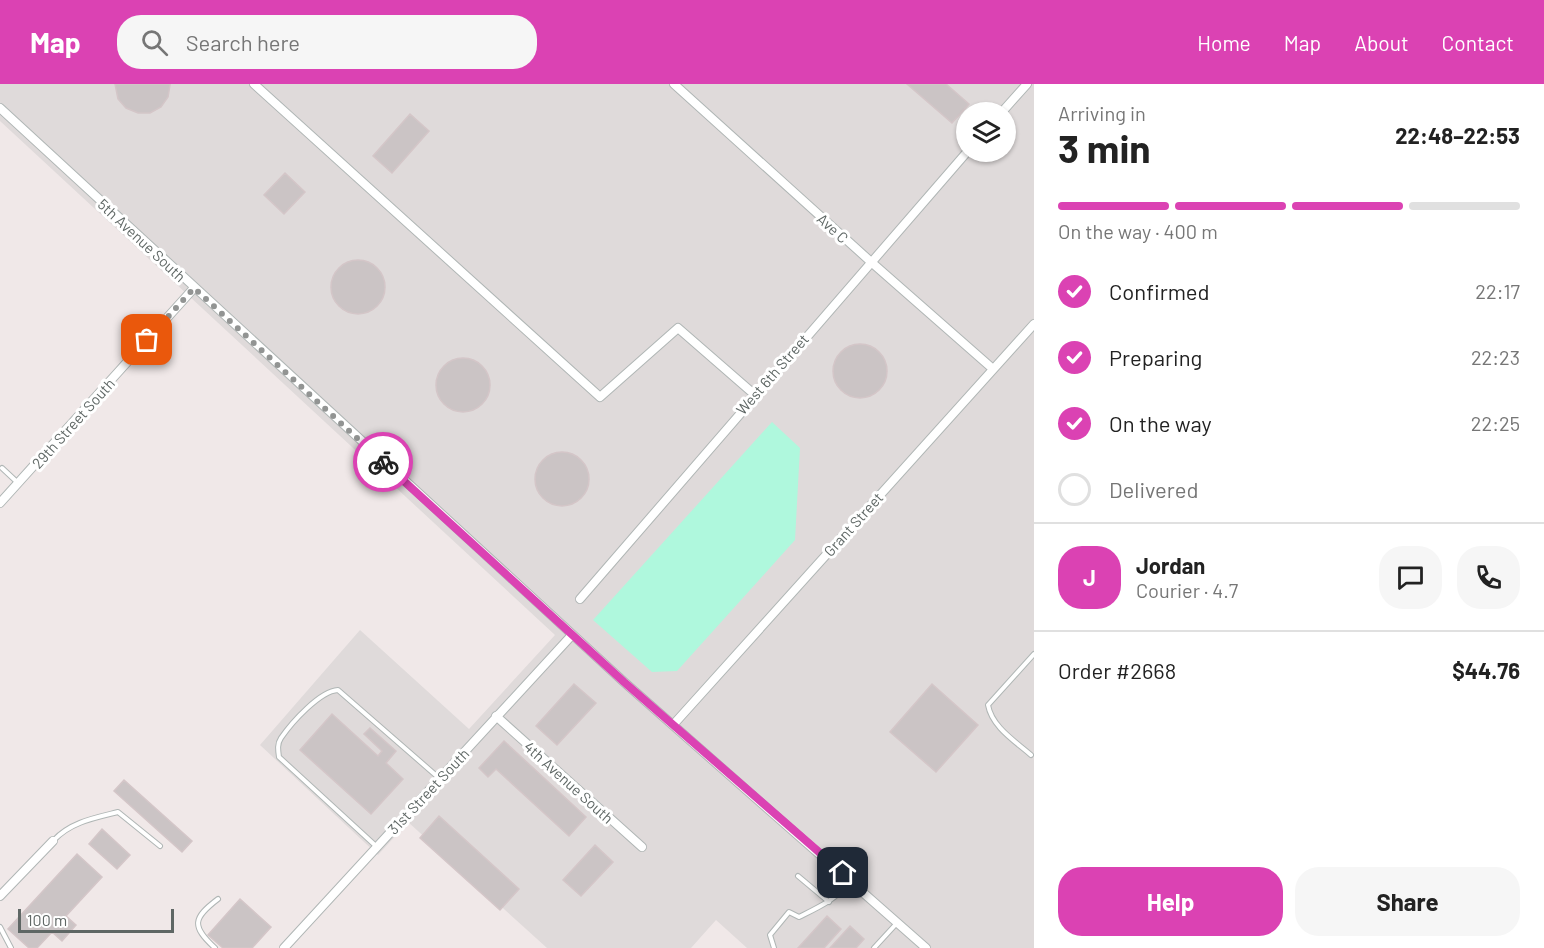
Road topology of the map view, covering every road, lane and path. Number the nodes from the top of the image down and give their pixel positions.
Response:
1 (254, 84) edge
2 (674, 84) edge
3 (1027, 84) edge
4 (1011, 102) edge
5 (0, 108) edge
6 (958, 162) edge
7 (870, 261) junction
8 (194, 288) junction
9 (1034, 324) edge
10 (993, 369) junction
11 (755, 395) junction
12 (2, 468) dead end
13 (18, 483) junction
14 (0, 504) edge
15 (580, 599) dead end
16 (572, 635) junction
17 (1034, 654) edge
18 (496, 716) junction
19 (673, 725) junction
20 (1031, 755) dead end
21 (440, 778) junction
22 (53, 841) joint
23 (160, 846) dead end
24 (377, 847) junction
25 (642, 847) dead end
26 (798, 876) dead end
27 (851, 881) junction
28 (0, 896) edge
29 (218, 899) dead end
30 (829, 902) junction
31 (898, 922) junction
32 (0, 927) edge
33 (11, 948) edge
34 (214, 948) edge
35 (284, 948) edge
36 (774, 948) edge
37 (874, 948) edge
38 (926, 948) edge

1 - 11 street
2 - 7 street, Ave C
3 - 4 street
5 - 8 street, 5th Avenue South
6 - 7 street, West 6th Street
7 - 10 street, Ave C
7 - 11 street, West 6th Street
8 - 13 street, 29th Street South
8 - 16 street, 5th Avenue South
9 - 10 street, Grant Street
10 - 19 street, Grant Street
11 - 15 street, West 6th Street
12 - 13 lane
13 - 14 street, 29th Street South
16 - 18 street, 31st Street South
16 - 19 street, 5th Avenue South
17 - 20 lane
18 - 21 street, 31st Street South
18 - 25 street, 4th Avenue South
19 - 27 street, 5th Avenue South
21 - 24 street, 31st Street South
21 - 24 lane
22 - 23 lane
22 - 28 street
24 - 35 street, 31st Street South
26 - 30 lane
27 - 30 lane
27 - 31 street, 5th Avenue South
29 - 34 lane
30 - 36 lane
31 - 37 lane
31 - 38 street, 5th Avenue South
32 - 33 lane

